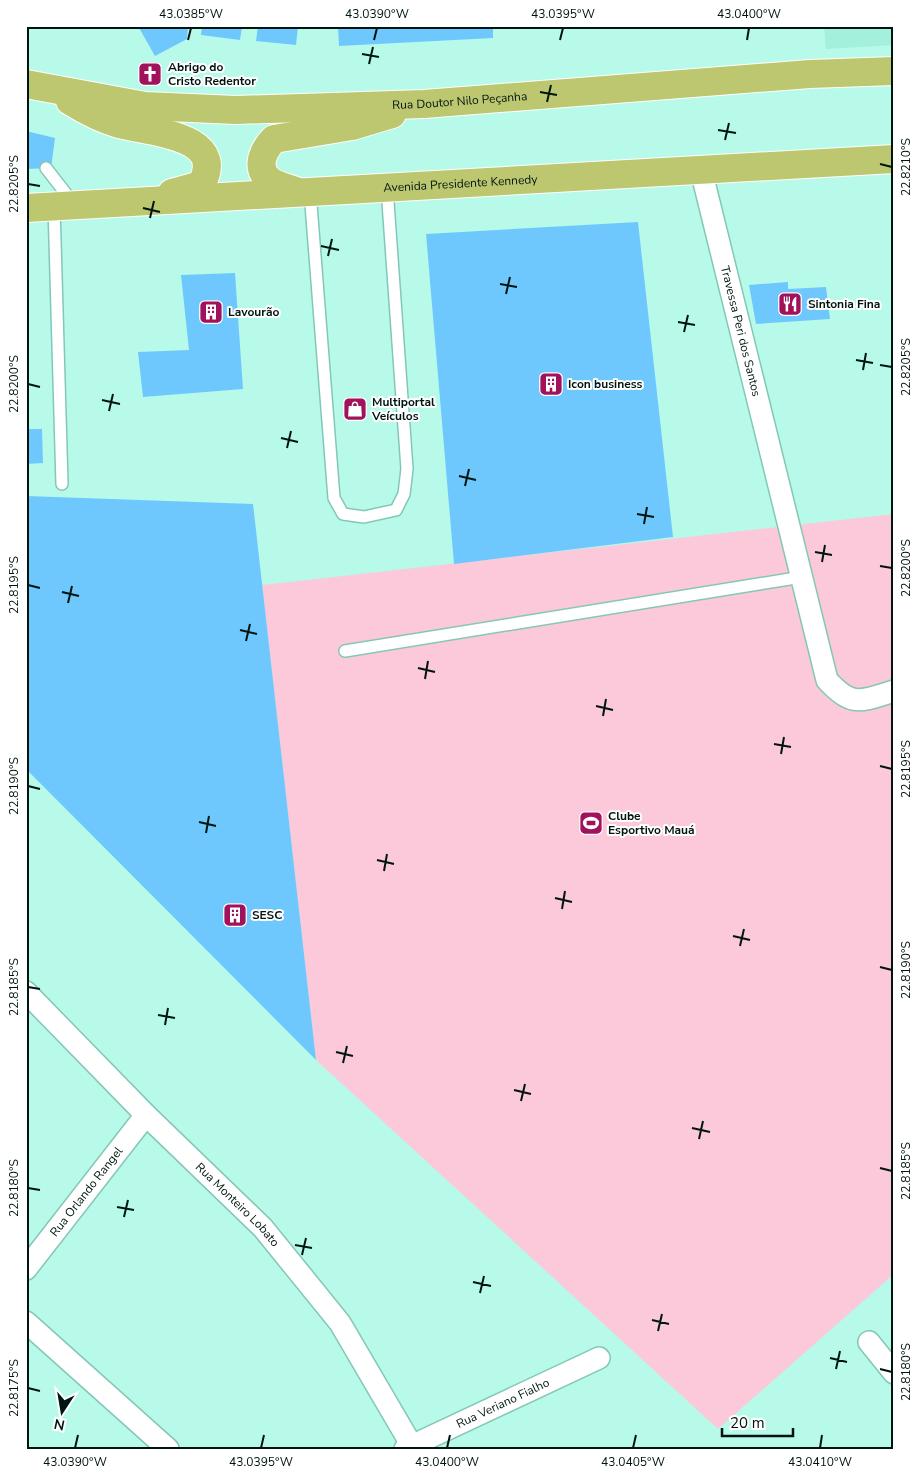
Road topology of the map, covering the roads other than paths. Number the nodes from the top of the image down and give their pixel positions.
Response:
1 (894, 71) edge
2 (39, 87) edge
3 (424, 104) junction
4 (894, 159) edge
5 (46, 168) dead end
6 (701, 170) junction
7 (387, 188) junction
8 (306, 192) junction
9 (119, 202) junction
10 (64, 205) junction
11 (26, 208) edge
12 (62, 484) dead end
13 (802, 577) junction
14 (345, 651) dead end
15 (894, 690) edge
16 (26, 992) edge
17 (146, 1115) junction
18 (26, 1269) edge
19 (26, 1322) edge
20 (869, 1342) dead end
21 (599, 1358) dead end
22 (894, 1372) edge
23 (408, 1447) edge
24 (168, 1449) edge

1 - 3 main road, Rua Doutor Nilo Peçanha
2 - 3 main road, Rua Doutor Nilo Peçanha
2 - 9 main road
3 - 8 main road
4 - 6 main road, Avenida Presidente Kennedy
5 - 10 lane
6 - 7 main road, Avenida Presidente Kennedy
6 - 13 street, Travessa Peri dos Santos
7 - 8 main road, Avenida Presidente Kennedy
7 - 8 lane
8 - 9 main road, Avenida Presidente Kennedy
9 - 10 main road, Avenida Presidente Kennedy
10 - 11 main road, Avenida Presidente Kennedy
10 - 12 lane
13 - 14 lane
13 - 15 street, Travessa Peri dos Santos
16 - 17 street, Rua Monteiro Lobato
17 - 18 street, Rua Orlando Rangel
17 - 23 street, Rua Monteiro Lobato
19 - 24 street
20 - 22 street
21 - 23 street, Rua Veriano Fialho

